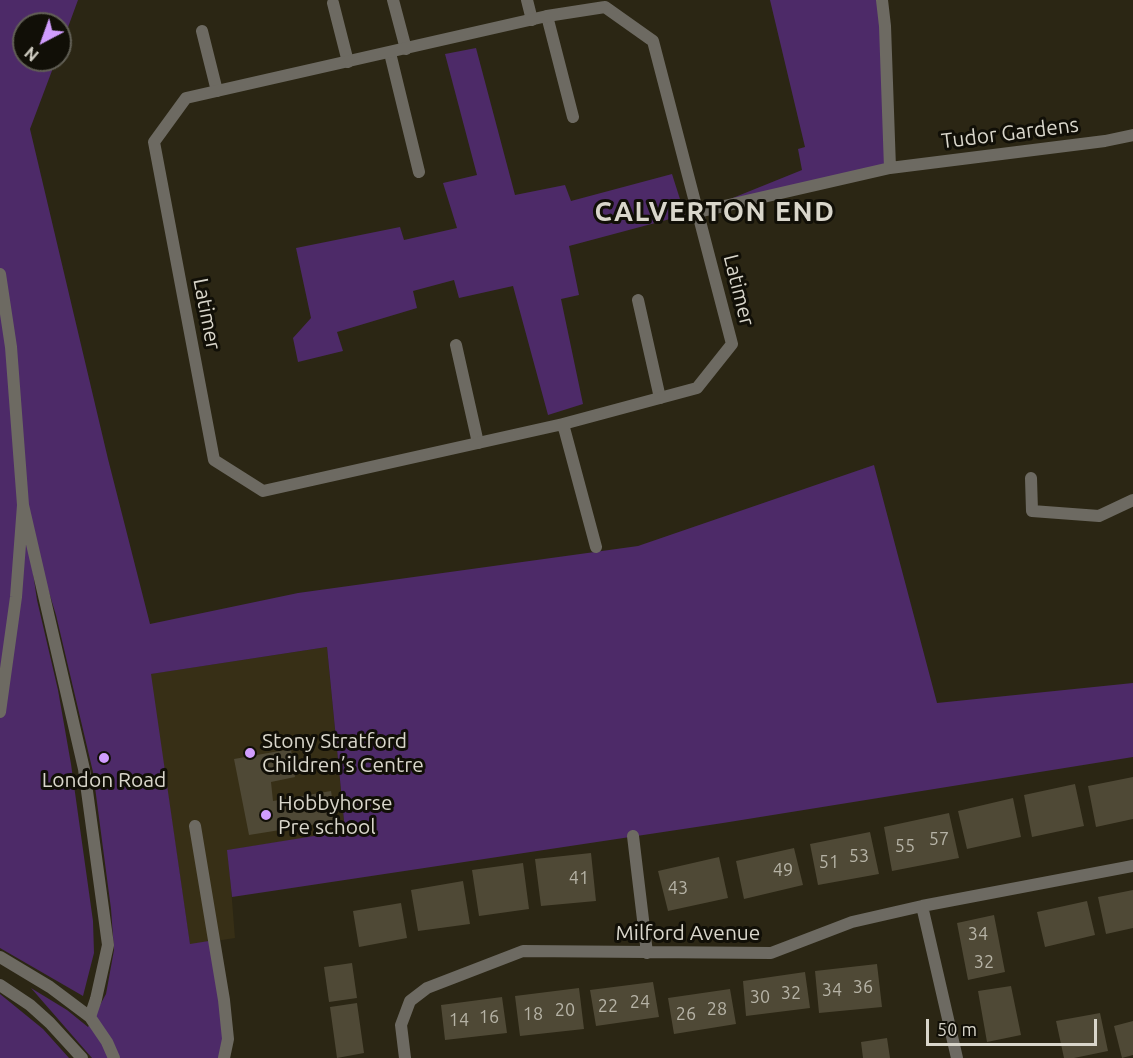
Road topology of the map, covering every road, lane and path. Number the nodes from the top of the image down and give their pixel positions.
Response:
1 (393, 0) edge
2 (527, 0) edge
3 (882, 0) edge
4 (333, 3) dead end
5 (547, 16) junction
6 (532, 20) junction
7 (202, 31) dead end
8 (406, 49) junction
9 (390, 52) junction
10 (348, 62) junction
11 (217, 91) junction
12 (573, 117) dead end
13 (1133, 135) edge
14 (891, 168) junction
15 (419, 172) dead end
16 (698, 212) junction
17 (0, 274) edge
18 (638, 300) dead end
19 (456, 345) dead end
20 (660, 398) junction
21 (563, 424) junction
22 (478, 443) junction
23 (1031, 478) dead end
24 (1133, 500) edge
25 (23, 505) junction
26 (596, 547) dead end
27 (0, 712) edge
28 (195, 826) dead end
29 (633, 836) dead end
30 (1133, 866) edge
31 (922, 906) junction
32 (647, 953) junction
33 (0, 957) edge
34 (0, 985) edge
35 (90, 1017) junction
36 (82, 1058) edge
37 (114, 1058) edge
38 (224, 1058) edge
39 (405, 1058) edge
40 (957, 1058) edge

1 - 8 street
2 - 6 street
3 - 14 street
4 - 10 street
5 - 6 street, Latimer
5 - 12 street
5 - 16 street, Latimer
6 - 8 street, Latimer
7 - 11 street
8 - 9 street, Latimer
9 - 10 street, Latimer
9 - 15 street
10 - 11 street, Latimer
11 - 22 street, Latimer
13 - 14 street, Tudor Gardens
14 - 16 street, Tudor Gardens
16 - 20 street, Latimer
17 - 25 street
18 - 20 street
19 - 22 street
20 - 21 street, Latimer
21 - 22 street, Latimer
21 - 26 street
23 - 24 street
25 - 27 street
25 - 35 street
28 - 38 street
29 - 32 street
30 - 31 street, Milford Avenue
31 - 32 street, Milford Avenue
31 - 40 street
32 - 39 street, Milford Avenue
33 - 35 street
34 - 36 street
35 - 37 street

